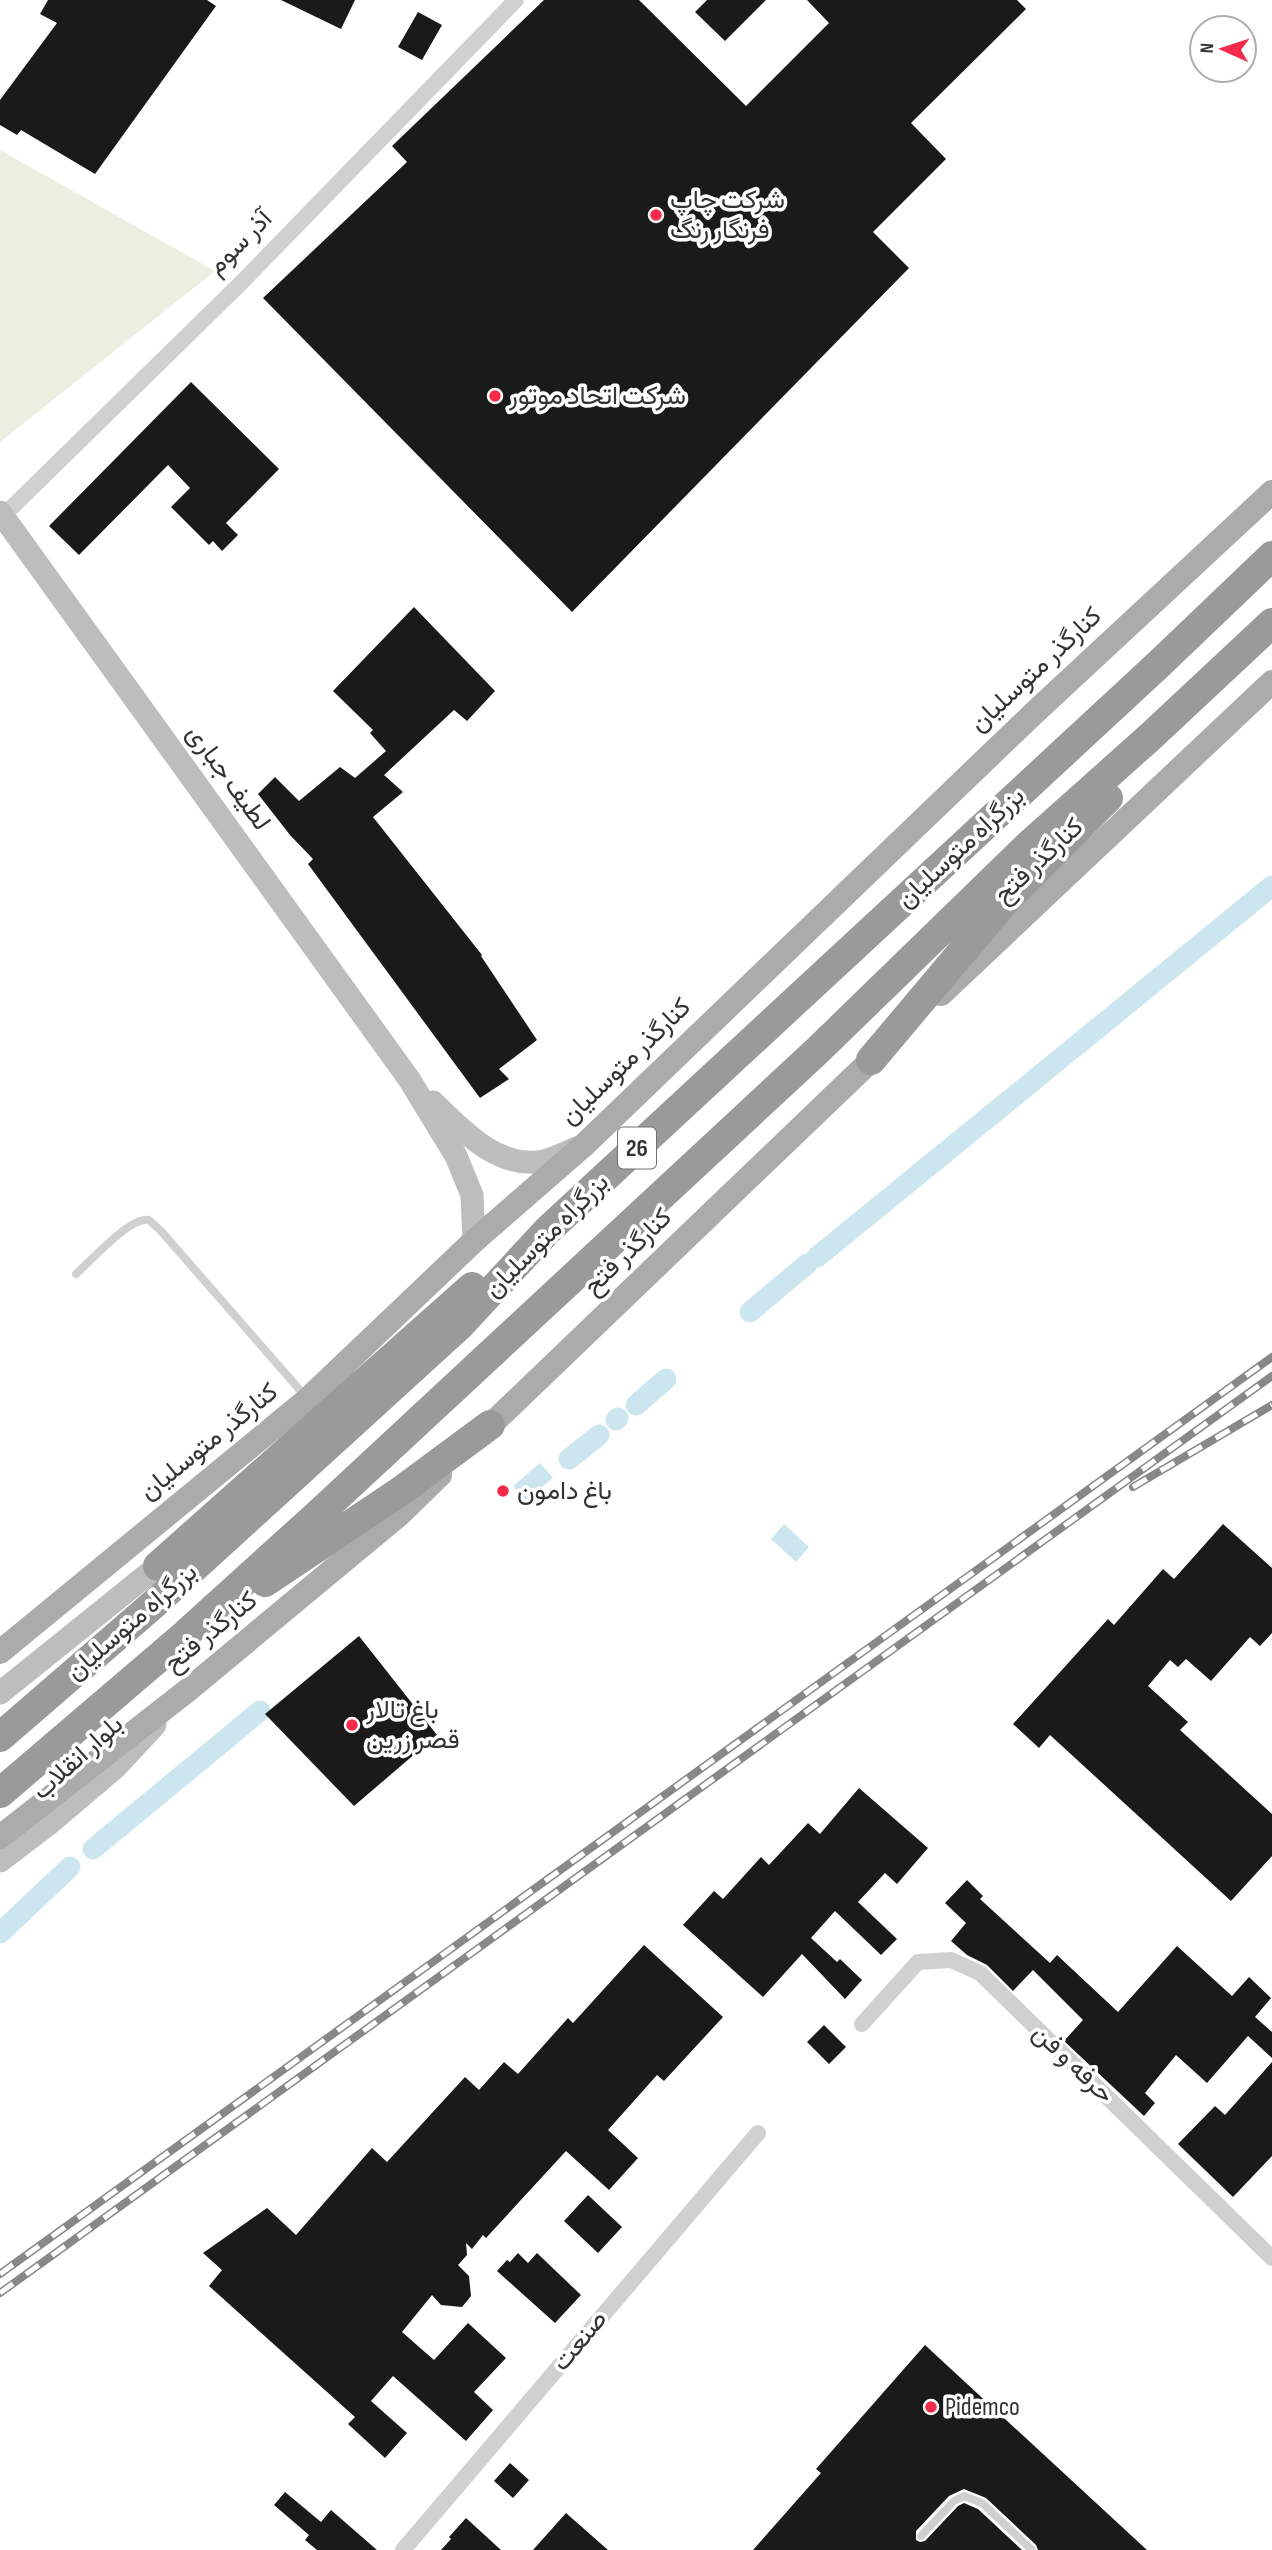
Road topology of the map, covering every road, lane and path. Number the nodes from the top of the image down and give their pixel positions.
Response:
1 (516, 0) edge
2 (1272, 492) edge
3 (1, 516) edge
4 (1272, 556) edge
5 (1272, 623) edge
6 (1272, 682) edge
7 (1150, 737) junction
8 (872, 1060) junction
9 (409, 1079) junction
10 (583, 1146) junction
11 (548, 1230) junction
12 (474, 1241) junction
13 (76, 1274) dead end
14 (308, 1399) junction
15 (490, 1425) junction
16 (158, 1566) joint
17 (178, 1641) junction
18 (0, 1652) edge
19 (188, 1690) junction
20 (0, 1693) edge
21 (0, 1737) edge
22 (0, 1793) edge
23 (0, 1837) edge
24 (0, 1861) edge
25 (862, 2024) dead end
26 (758, 2133) dead end
27 (1272, 2258) edge
28 (921, 2536) dead end
29 (403, 2550) edge
30 (1032, 2550) edge

1 - 3 street, آذر سوم
2 - 10 main road, کنارگذر متوسلیان
3 - 9 main road, لطیف جباری
4 - 11 highway, بزرگراه متوسلیان / 26
5 - 7 highway, بزرگراه متوسلیان / 26
6 - 8 main road, کنارگذر فتح
7 - 8 highway
7 - 17 highway, بزرگراه متوسلیان / 26
8 - 15 main road, کنارگذر فتح
9 - 10 main road
9 - 12 main road
10 - 12 main road, کنارگذر متوسلیان
11 - 16 highway
11 - 21 highway, بزرگراه متوسلیان / 26
12 - 14 main road, کنارگذر متوسلیان
13 - 14 lane
14 - 18 main road, کنارگذر متوسلیان
15 - 17 highway
15 - 19 main road, کنارگذر فتح
16 - 20 main road
17 - 22 highway, بزرگراه متوسلیان / 26
19 - 23 main road, کنارگذر فتح
19 - 24 main road, بلوار انقلاب
25 - 27 street, حرفه و فن
26 - 29 street, صنعت
28 - 30 lane

